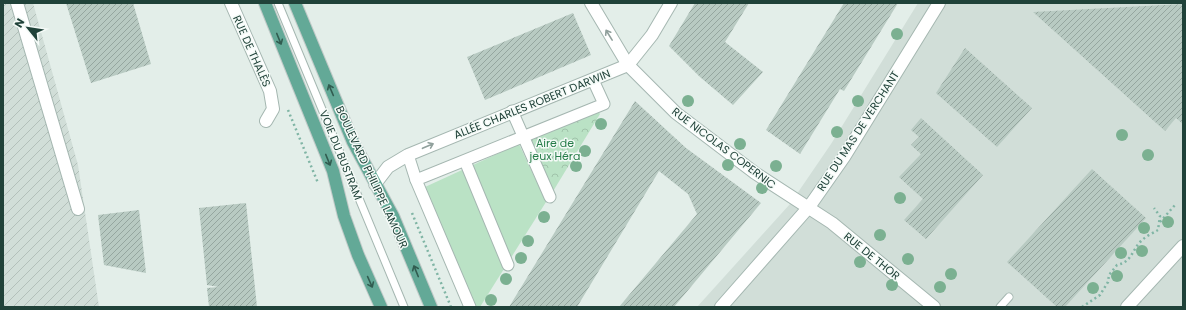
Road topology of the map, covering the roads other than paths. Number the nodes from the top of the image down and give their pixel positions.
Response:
1 (17, 3) edge
2 (231, 3) edge
3 (265, 3) edge
4 (278, 3) edge
5 (295, 3) edge
6 (592, 3) edge
7 (671, 3) edge
8 (939, 3) edge
9 (628, 65) junction
10 (593, 80) junction
11 (512, 111) junction
12 (266, 121) dead end
13 (522, 136) junction
14 (408, 155) junction
15 (465, 160) junction
16 (416, 180) junction
17 (375, 184) junction
18 (550, 197) dead end
19 (808, 207) junction
20 (78, 209) dead end
21 (1183, 246) edge
22 (508, 265) dead end
23 (1009, 298) dead end
24 (381, 307) edge
25 (404, 307) edge
26 (431, 307) edge
27 (470, 307) edge
28 (721, 307) edge
29 (934, 307) edge
30 (1000, 307) edge
31 (1127, 307) edge

1 - 20 street
2 - 12 street, RUE DE THALÈS
3 -> 24 main road
4 - 25 lane, VOIE DU BUSTRAM
17 -> 5 main road, BOULEVARD PHILIPPE LAMOUR
9 -> 6 street, RUE NICOLAS COPERNIC
7 - 9 street, ALLÉE CHARLES ROBERT DARWIN
8 - 19 street, RUE DU MAS DE VERCHANT
9 - 10 street, ALLÉE CHARLES ROBERT DARWIN
9 - 19 street, RUE NICOLAS COPERNIC
10 - 11 street, ALLÉE CHARLES ROBERT DARWIN
10 - 13 street
11 - 13 street
14 -> 11 street, ALLÉE CHARLES ROBERT DARWIN
13 - 15 street
13 - 18 street
14 - 16 street
14 - 17 street, ALLÉE CHARLES ROBERT DARWIN
15 - 16 street
15 - 22 street
16 - 27 street
26 -> 17 main road, BOULEVARD PHILIPPE LAMOUR
19 - 28 street, RUE DU MAS DE VERCHANT
19 - 29 street, RUE DE THOR
21 - 31 street
23 - 30 lane

